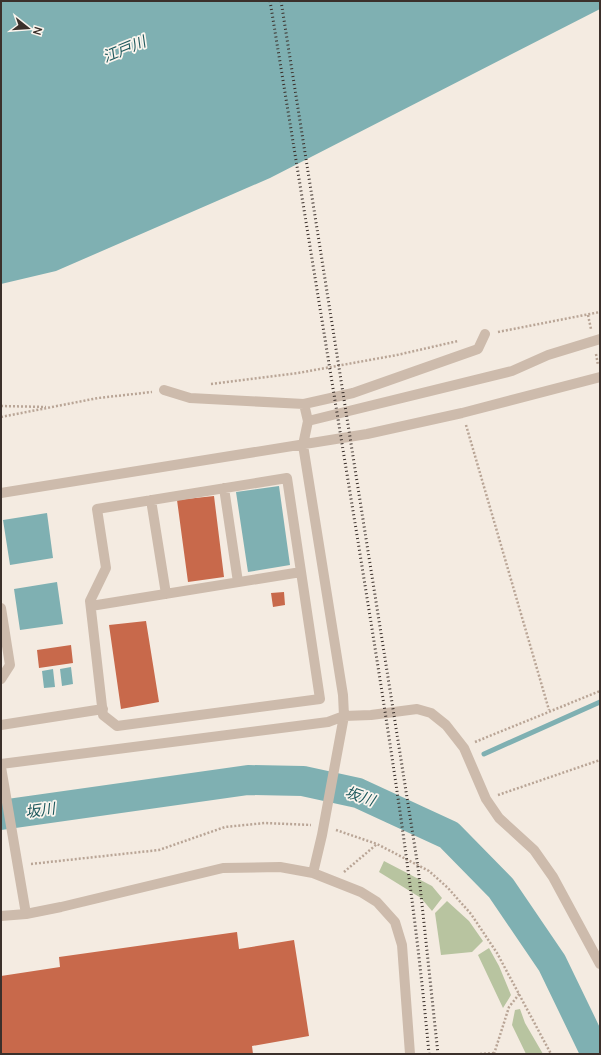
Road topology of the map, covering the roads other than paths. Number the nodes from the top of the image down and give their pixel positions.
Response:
1 (485, 334) road end
2 (600, 339) edge
3 (600, 377) edge
4 (164, 390) road end
5 (304, 404) junction
6 (308, 421) junction
7 (303, 445) junction
8 (224, 488) junction
9 (1, 493) edge
10 (151, 500) junction
11 (301, 572) junction
12 (238, 582) junction
13 (166, 594) junction
14 (91, 606) junction
15 (1, 608) edge
16 (1, 679) edge
17 (102, 708) junction
18 (344, 716) junction
19 (1, 725) edge
20 (1, 768) edge
21 (313, 873) junction
22 (26, 914) junction
23 (1, 916) edge
24 (600, 964) edge
25 (410, 1054) edge

1 - 5 street
2 - 6 street
3 - 7 street
4 - 5 street
5 - 6 street
6 - 7 street
7 - 9 street
7 - 18 street
8 - 10 street
8 - 11 street
8 - 12 street
10 - 13 street
10 - 14 street
11 - 12 street
11 - 17 street
12 - 13 street
13 - 14 street
14 - 17 street
15 - 16 street
17 - 19 street
18 - 20 street
18 - 21 street
18 - 24 street
20 - 22 street
21 - 22 street
21 - 25 street
22 - 23 street

